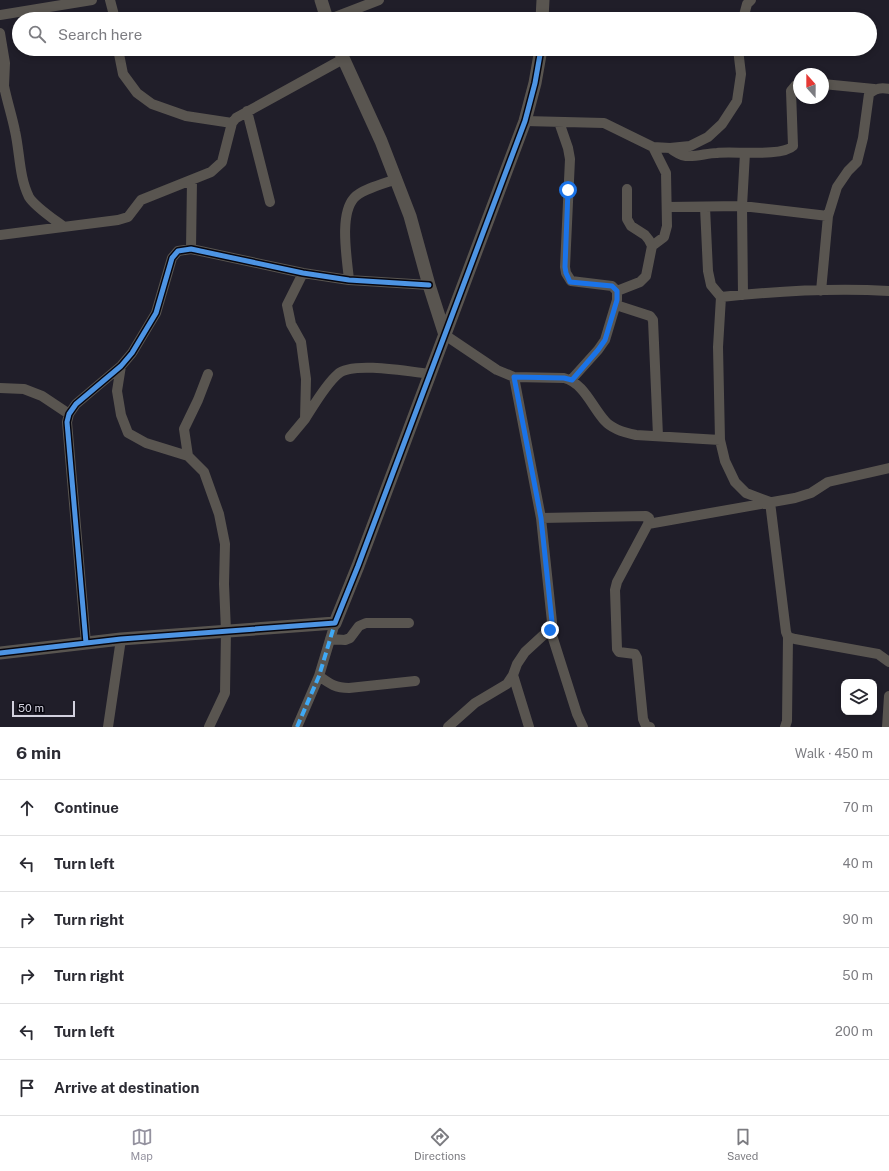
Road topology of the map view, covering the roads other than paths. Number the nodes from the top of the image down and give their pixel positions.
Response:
1 (92, 0) edge
2 (110, 0) edge
3 (321, 0) edge
4 (379, 0) edge
5 (543, 0) edge
6 (751, 0) edge
7 (79, 1) edge
8 (17, 12) edge
9 (113, 12) edge
10 (326, 12) edge
11 (347, 12) edge
12 (542, 12) edge
13 (745, 12) edge
14 (12, 13) edge
15 (0, 15) edge
16 (0, 33) edge
17 (119, 56) edge
18 (338, 56) edge
19 (342, 56) edge
20 (540, 56) edge
21 (739, 56) edge
22 (829, 85) edge
23 (2, 86) edge
24 (793, 89) edge
25 (874, 89) junction
26 (889, 89) edge
27 (247, 111) junction
28 (525, 121) junction
29 (559, 122) junction
30 (232, 123) junction
31 (653, 147) junction
32 (670, 148) junction
33 (745, 153) junction
34 (397, 179) junction
35 (192, 180) junction
36 (627, 189) dead end
37 (270, 202) dead end
38 (742, 206) junction
39 (667, 207) junction
40 (705, 207) junction
41 (828, 216) junction
42 (64, 227) junction
43 (0, 235) edge
44 (652, 246) junction
45 (191, 249) junction
46 (303, 273) junction
47 (349, 280) junction
48 (429, 285) junction
49 (617, 291) junction
50 (821, 291) junction
51 (889, 291) edge
52 (743, 295) junction
53 (721, 297) junction
54 (616, 306) junction
55 (444, 335) junction
56 (121, 366) junction
57 (208, 374) dead end
58 (430, 374) junction
59 (514, 377) junction
60 (572, 380) junction
61 (0, 388) edge
62 (69, 414) junction
63 (305, 419) junction
64 (658, 436) junction
65 (290, 437) dead end
66 (720, 440) junction
67 (188, 456) junction
68 (889, 468) edge
69 (770, 502) junction
70 (541, 518) junction
71 (648, 524) junction
72 (335, 623) junction
73 (408, 623) dead end
74 (550, 630) junction
75 (226, 631) junction
76 (788, 637) junction
77 (121, 639) junction
78 (330, 639) junction
79 (86, 643) junction
80 (0, 653) edge
81 (889, 662) edge
82 (513, 675) junction
83 (319, 676) junction
84 (415, 681) dead end
85 (889, 696) edge
86 (108, 727) edge
87 (209, 727) edge
88 (297, 727) edge
89 (448, 727) edge
90 (529, 727) edge
91 (583, 727) edge
92 (650, 727) edge
93 (785, 727) edge
94 (887, 727) edge

1 - 7 street
2 - 9 street
3 - 10 street
4 - 11 street
5 - 12 street
6 - 13 street
7 - 8 street
14 - 15 street
16 - 23 street
17 - 30 street
18 - 27 street
19 - 34 street
20 - 28 street
21 - 32 street
22 - 25 street
23 - 42 street
24 - 33 street
25 - 26 street
25 - 41 street
27 - 30 street
27 - 37 street
28 - 29 street
28 - 55 street
29 - 31 street
29 - 49 street
30 - 35 street
31 - 32 street
31 - 39 street
32 - 33 street
33 - 38 street
34 - 47 street
34 - 48 street
35 - 42 street
35 - 45 street
36 - 44 street
38 - 40 street
38 - 41 street
38 - 52 street
39 - 40 street
39 - 44 street
40 - 53 street
41 - 50 street
42 - 43 street
44 - 49 street
45 - 46 street
45 - 56 street
46 - 47 street
46 - 63 street
47 - 48 street
48 - 55 street
49 - 54 street
50 - 51 street
50 - 52 street
52 - 53 street
53 - 66 street
54 - 60 street
54 - 64 street
55 - 58 street
55 - 59 street
56 - 62 street
56 - 67 street
57 - 67 street
58 - 63 street
58 - 72 street
59 - 60 street
59 - 70 street
60 - 64 street
61 - 62 street
62 - 79 street
63 - 65 street
64 - 66 street
66 - 69 street
67 - 75 street
68 - 69 street
69 - 71 street
69 - 76 street
70 - 71 street
70 - 74 street
71 - 92 street
72 - 75 street
72 - 78 street
73 - 78 street
74 - 82 street
74 - 91 street
75 - 77 street
75 - 87 street
76 - 81 street
76 - 93 street
77 - 79 street
77 - 86 street
78 - 83 street
79 - 80 street
82 - 89 street
82 - 90 street
83 - 84 street
83 - 88 street
85 - 94 street

